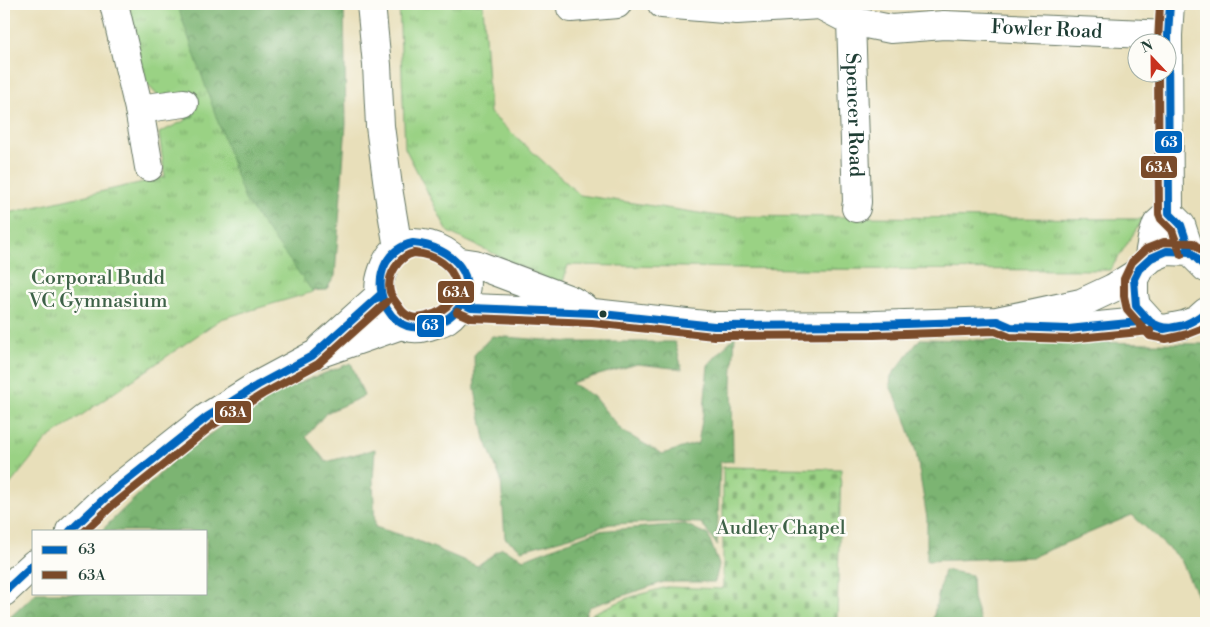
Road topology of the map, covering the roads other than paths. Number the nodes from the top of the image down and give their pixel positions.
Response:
1 (114, 4) edge
2 (371, 4) edge
3 (617, 4) edge
4 (662, 4) edge
5 (1170, 4) edge
6 (571, 8) dead end
7 (944, 14) edge
8 (851, 21) junction
9 (1128, 32) edge
10 (1168, 32) edge
11 (1168, 82) edge
12 (184, 103) dead end
13 (139, 109) junction
14 (149, 167) dead end
15 (856, 208) dead end
16 (1169, 212) junction
17 (398, 248) junction
18 (455, 261) junction
19 (1202, 263) edge
20 (1143, 267) junction
21 (380, 295) junction
22 (461, 303) junction
23 (1206, 312) edge
24 (593, 313) junction
25 (997, 321) junction
26 (1149, 321) junction
27 (401, 325) junction
28 (312, 356) junction
29 (71, 530) edge
30 (32, 566) edge
31 (4, 592) edge

1 - 13 street
2 - 17 street
3 - 6 street
4 - 8 street, Fowler Road
5 - 10 street
7 - 8 street, Fowler Road
7 - 9 street, Fowler Road
8 - 15 street, Spencer Road
11 - 16 street
12 - 13 street
13 - 14 street
16 - 19 street
16 - 20 street
17 - 18 street
17 - 21 street
18 - 22 street
18 - 24 street
19 - 20 street
20 - 25 street
20 - 26 street
21 - 27 street
21 - 28 street
22 - 24 street
22 - 27 street
23 - 26 street
24 - 25 street
25 - 26 street
27 - 28 street
28 - 29 street
30 - 31 street

